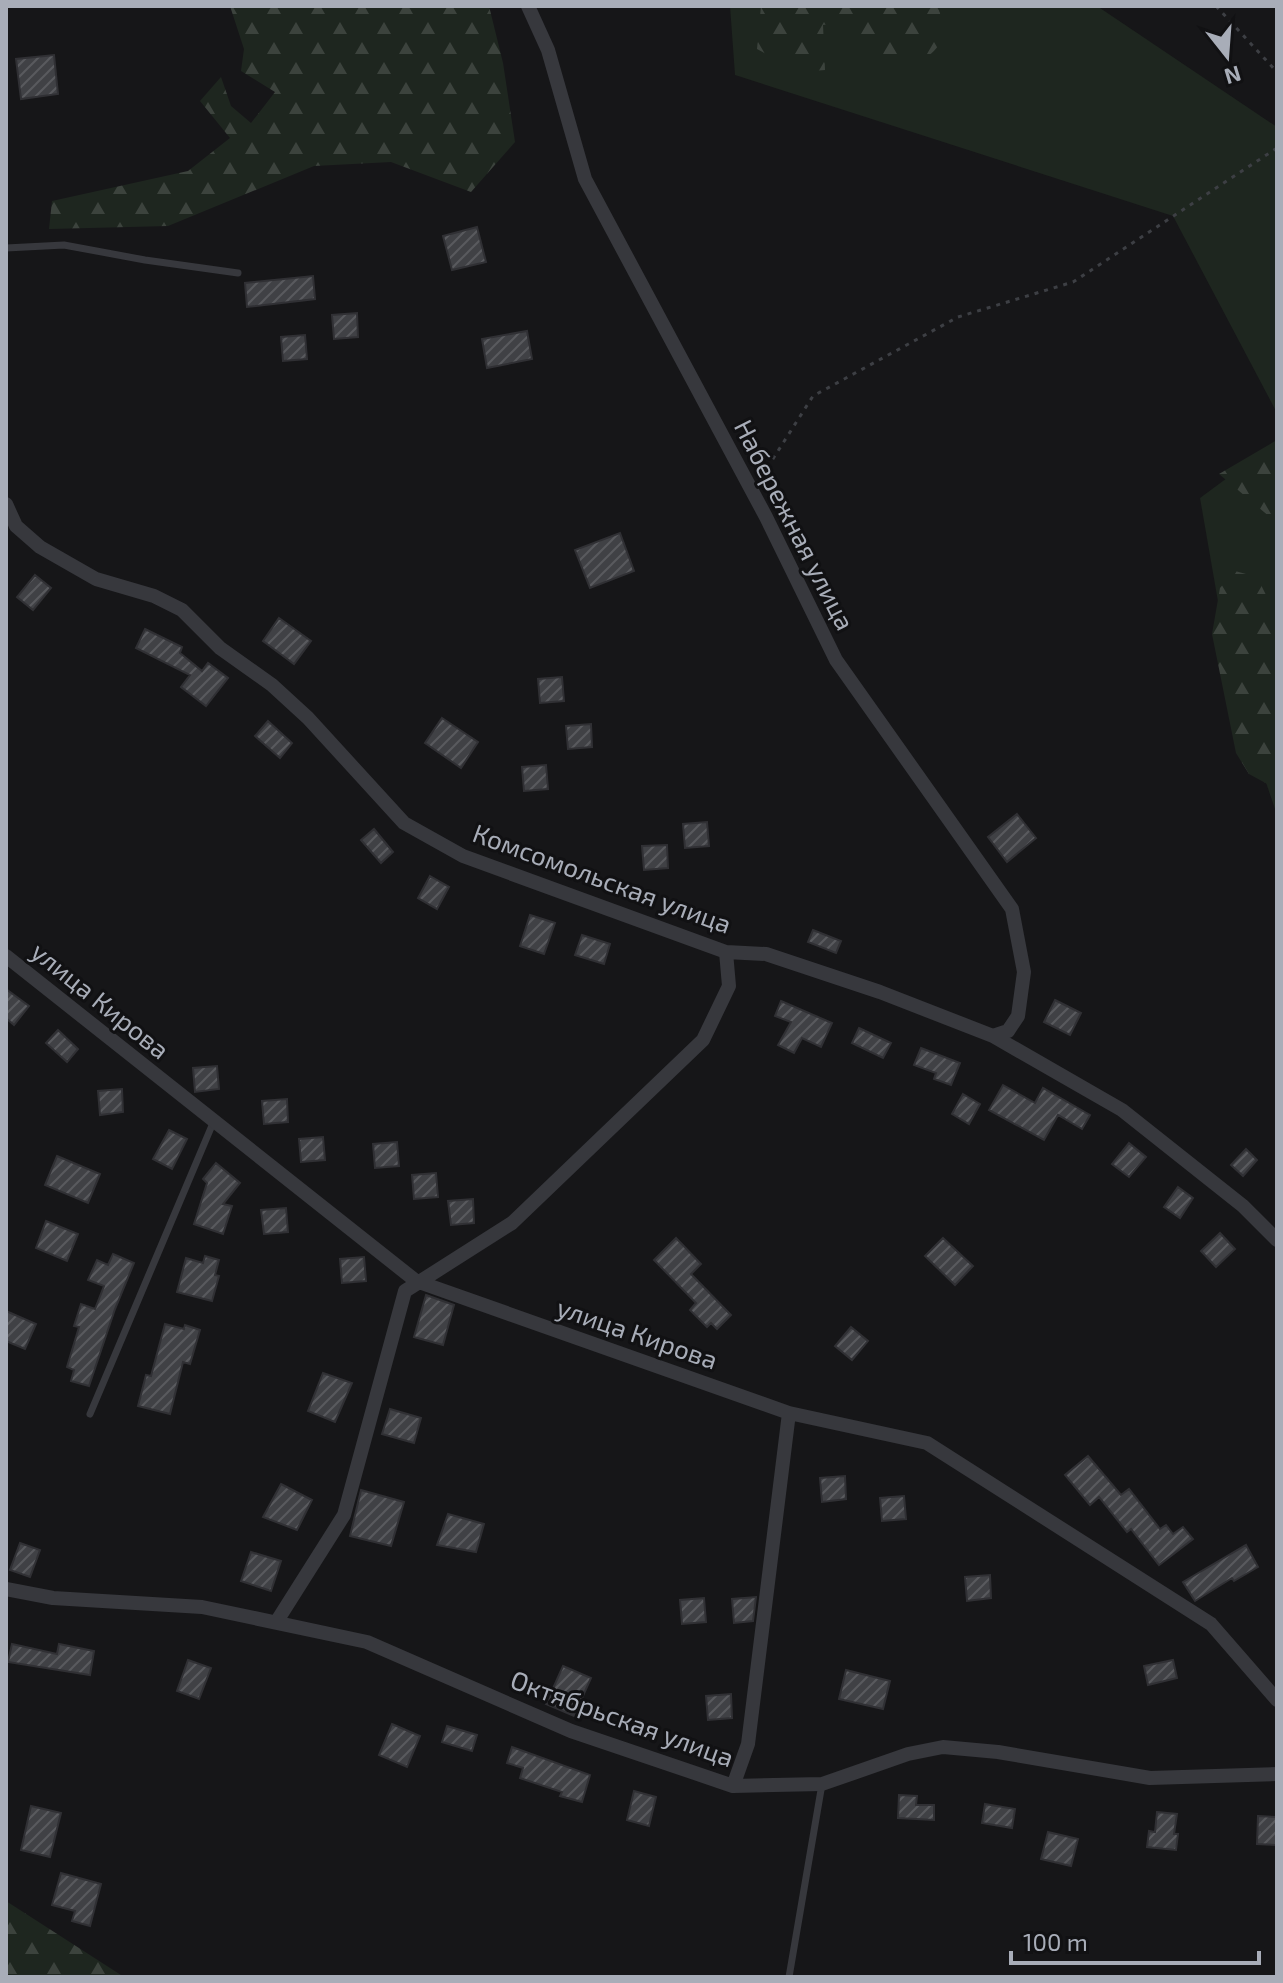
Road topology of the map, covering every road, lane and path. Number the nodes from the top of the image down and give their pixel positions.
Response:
1 (528, 6) edge
2 (1216, 6) edge
3 (1277, 72) edge
4 (1277, 148) edge
5 (6, 248) edge
6 (238, 273) dead end
7 (752, 493) junction
8 (6, 504) edge
9 (726, 952) junction
10 (6, 956) edge
11 (993, 1036) junction
12 (213, 1123) junction
13 (1277, 1240) edge
14 (416, 1281) junction
15 (789, 1413) junction
16 (90, 1414) dead end
17 (6, 1589) edge
18 (277, 1621) junction
19 (1277, 1700) edge
20 (1277, 1774) edge
21 (822, 1784) junction
22 (733, 1786) junction
23 (789, 1977) edge

1 - 7 street, Набережная улица
2 - 3 path
4 - 7 path
5 - 6 lane
7 - 11 street, Набережная улица
8 - 9 street, Комсомольская улица
9 - 11 street, Комсомольская улица
9 - 14 street
10 - 12 street, улица Кирова
11 - 13 street, Комсомольская улица
12 - 14 street, улица Кирова
12 - 16 lane
14 - 15 street, улица Кирова
14 - 18 street
15 - 19 street, улица Кирова
15 - 22 street
17 - 18 street, Октябрьская улица
18 - 22 street, Октябрьская улица
20 - 21 street, Октябрьская улица
21 - 22 street, Октябрьская улица
21 - 23 lane

